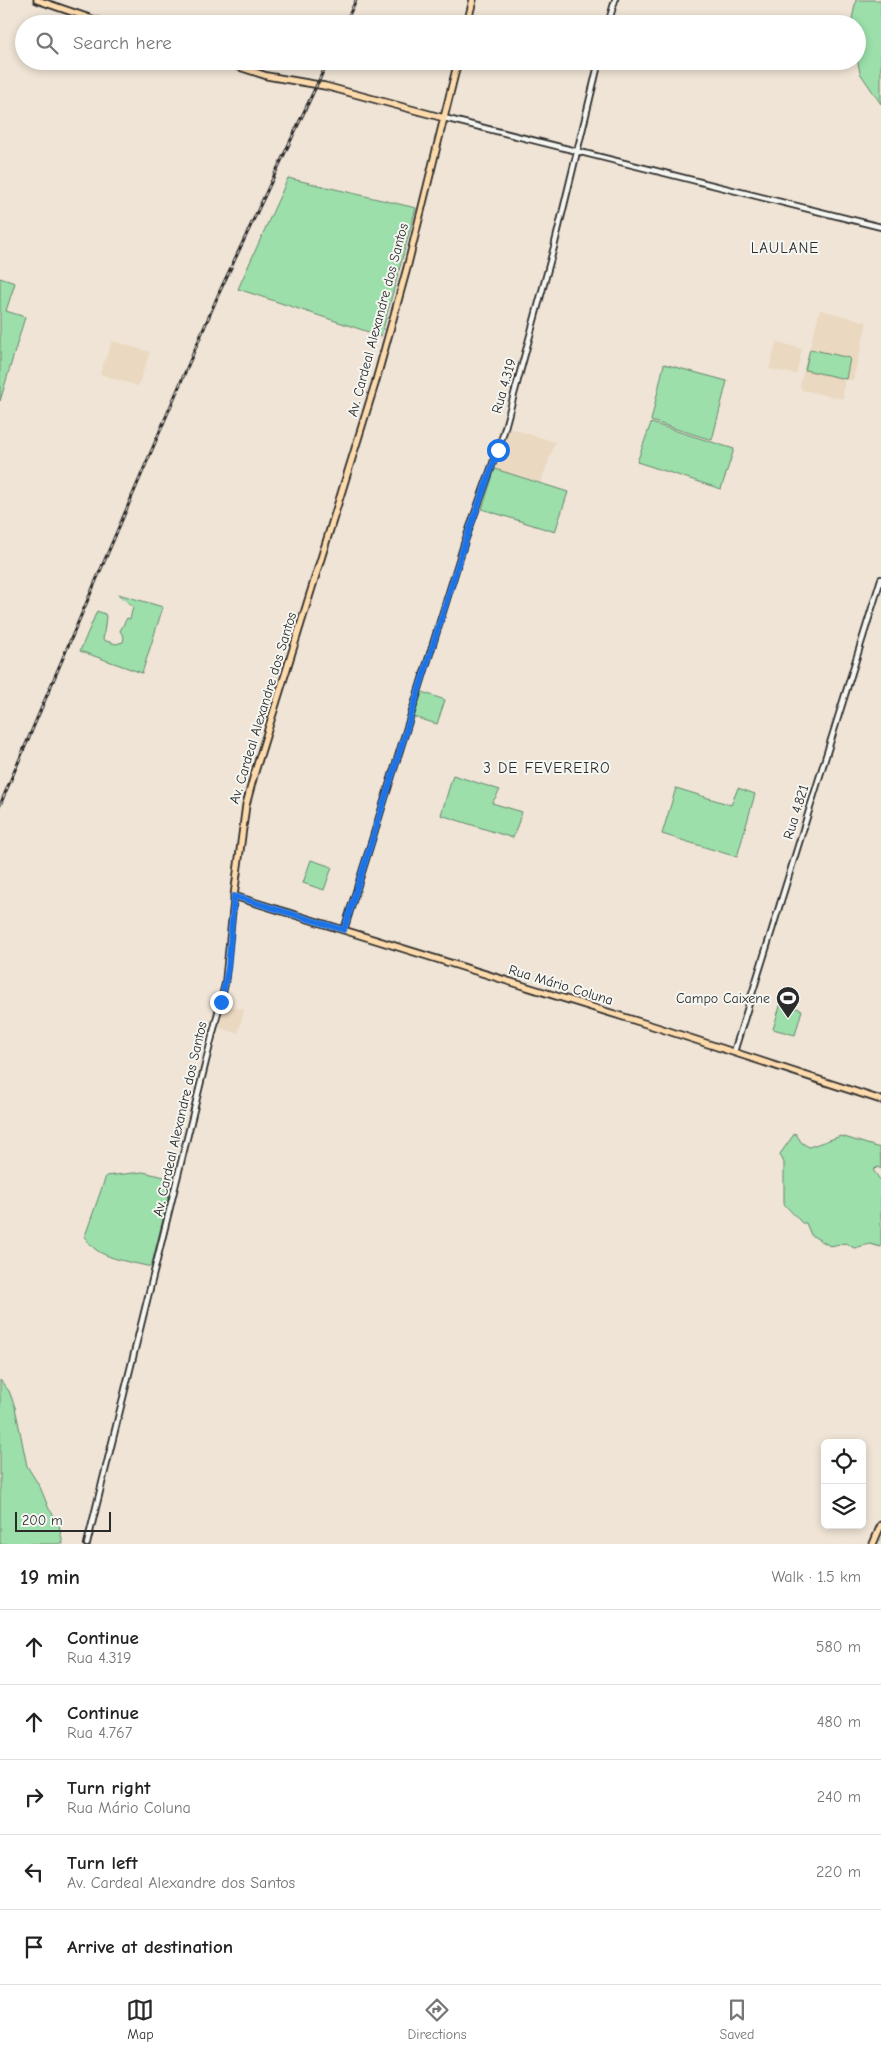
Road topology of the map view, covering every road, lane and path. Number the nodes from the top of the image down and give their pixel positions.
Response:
1 (37, 0) edge
2 (474, 0) edge
3 (614, 0) edge
4 (81, 15) edge
5 (470, 15) edge
6 (610, 15) edge
7 (249, 70) edge
8 (456, 70) edge
9 (597, 70) edge
10 (444, 118) junction
11 (576, 152) junction
12 (881, 227) edge
13 (881, 579) edge
14 (234, 896) junction
15 (344, 930) junction
16 (734, 1052) junction
17 (881, 1100) edge
18 (881, 1525) edge
19 (87, 1544) edge
20 (873, 1544) edge

1 - 4 main road
2 - 5 main road
3 - 6 street
7 - 10 main road
8 - 10 main road, Av. Cardeal Alexandre dos Santos
9 - 11 street, Rua 4.319
10 - 11 street
10 - 14 main road, Av. Cardeal Alexandre dos Santos
11 - 12 street
11 - 15 street, Rua 4.319
13 - 16 street, Rua 4.821
14 - 15 main road, Rua Mário Coluna
14 - 19 street, Av. Cardeal Alexandre dos Santos
15 - 16 main road, Rua Mário Coluna
16 - 17 main road, Rua Mário Coluna
18 - 20 main road

